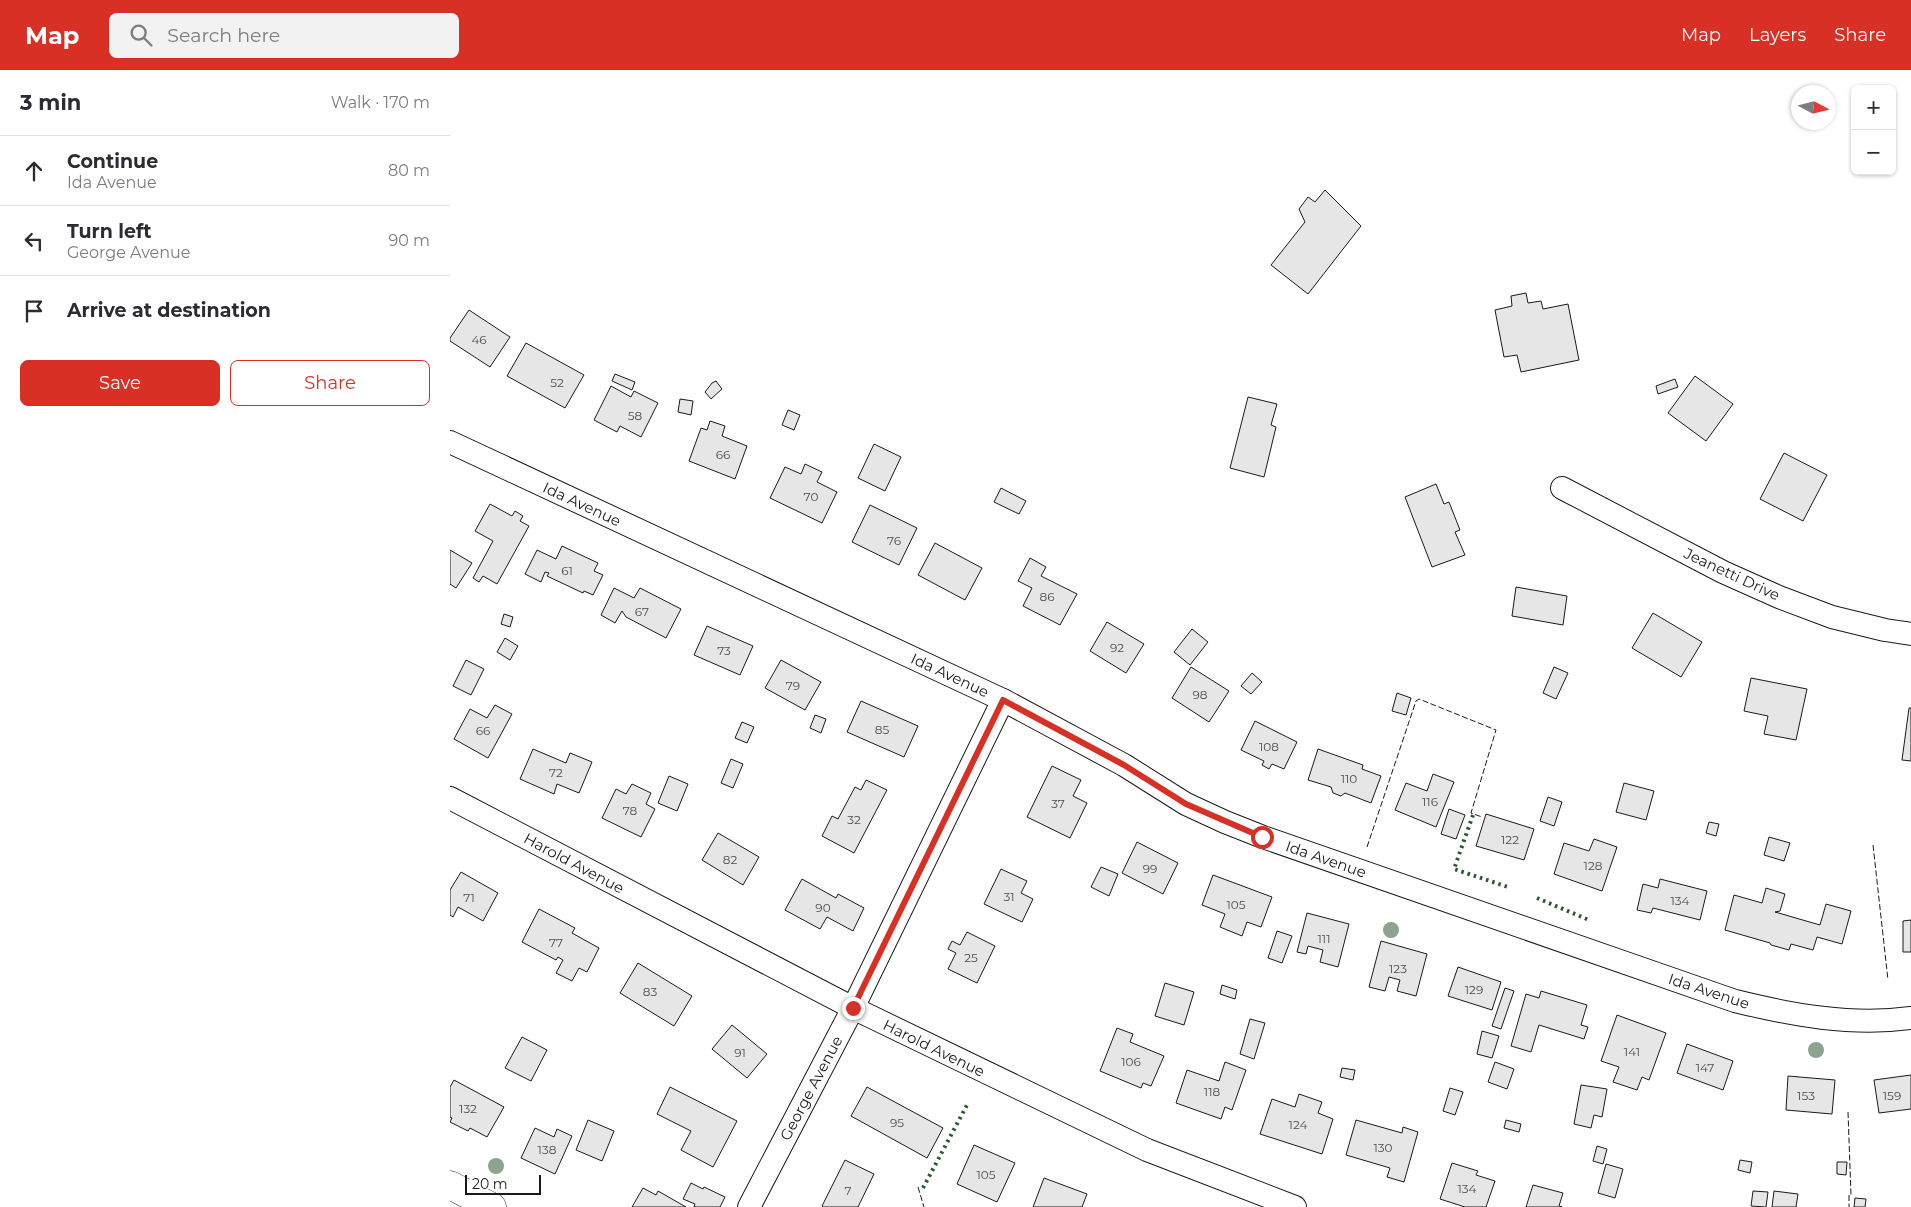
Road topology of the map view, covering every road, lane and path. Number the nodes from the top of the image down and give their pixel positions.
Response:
1 (450, 442) edge
2 (1562, 488) dead end
3 (1911, 634) edge
4 (1003, 700) junction
5 (450, 798) edge
6 (853, 1008) junction
7 (1911, 1018) edge
8 (450, 1185) edge
9 (492, 1207) edge
10 (749, 1207) edge
11 (1295, 1207) edge

1 - 4 street, Ida Avenue
2 - 3 street, Jeanetti Drive
4 - 6 street, George Avenue
4 - 7 street, Ida Avenue
5 - 6 street, Harold Avenue
6 - 10 street, George Avenue
6 - 11 street, Harold Avenue
8 - 9 street

